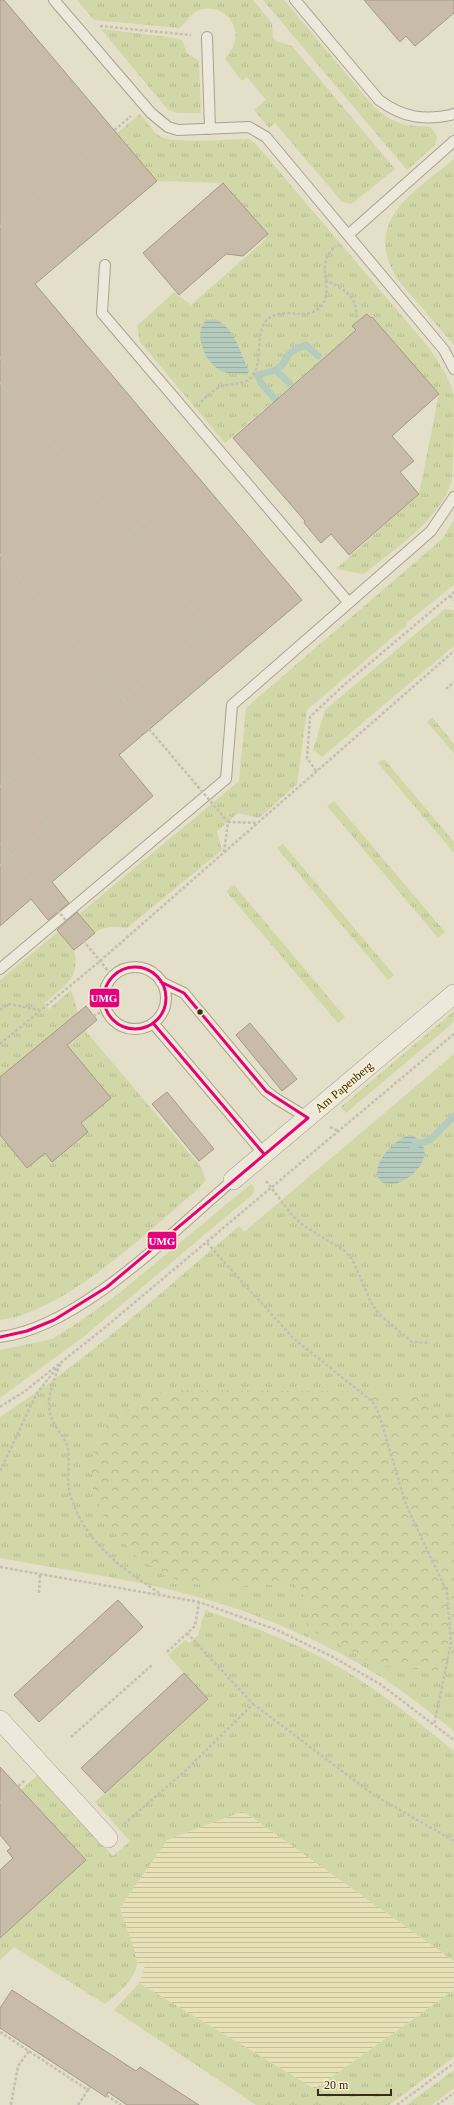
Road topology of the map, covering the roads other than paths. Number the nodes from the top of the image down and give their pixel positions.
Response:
1 (54, 0) edge
2 (295, 0) edge
3 (207, 37) road end
4 (454, 114) edge
5 (210, 128) junction
6 (454, 141) edge
7 (348, 236) junction
8 (105, 265) dead end
9 (454, 369) edge
10 (454, 497) edge
11 (349, 603) junction
12 (0, 969) edge
13 (161, 982) junction
14 (454, 994) edge
15 (154, 1023) junction
16 (308, 1118) junction
17 (264, 1154) junction
18 (233, 1180) joint
19 (0, 1337) edge
20 (0, 1720) edge
21 (108, 1838) road end

1 - 5 lane
2 - 4 lane
3 - 5 lane
5 - 7 lane
6 - 7 lane
7 - 9 lane
8 - 11 lane
10 - 11 lane
11 - 12 lane
13 - 15 lane
13 - 15 lane
13 - 16 lane
14 - 16 street, Am Papenberg
15 - 17 lane
16 - 17 street, Am Papenberg
17 - 18 street, Am Papenberg
18 - 19 lane
20 - 21 street

